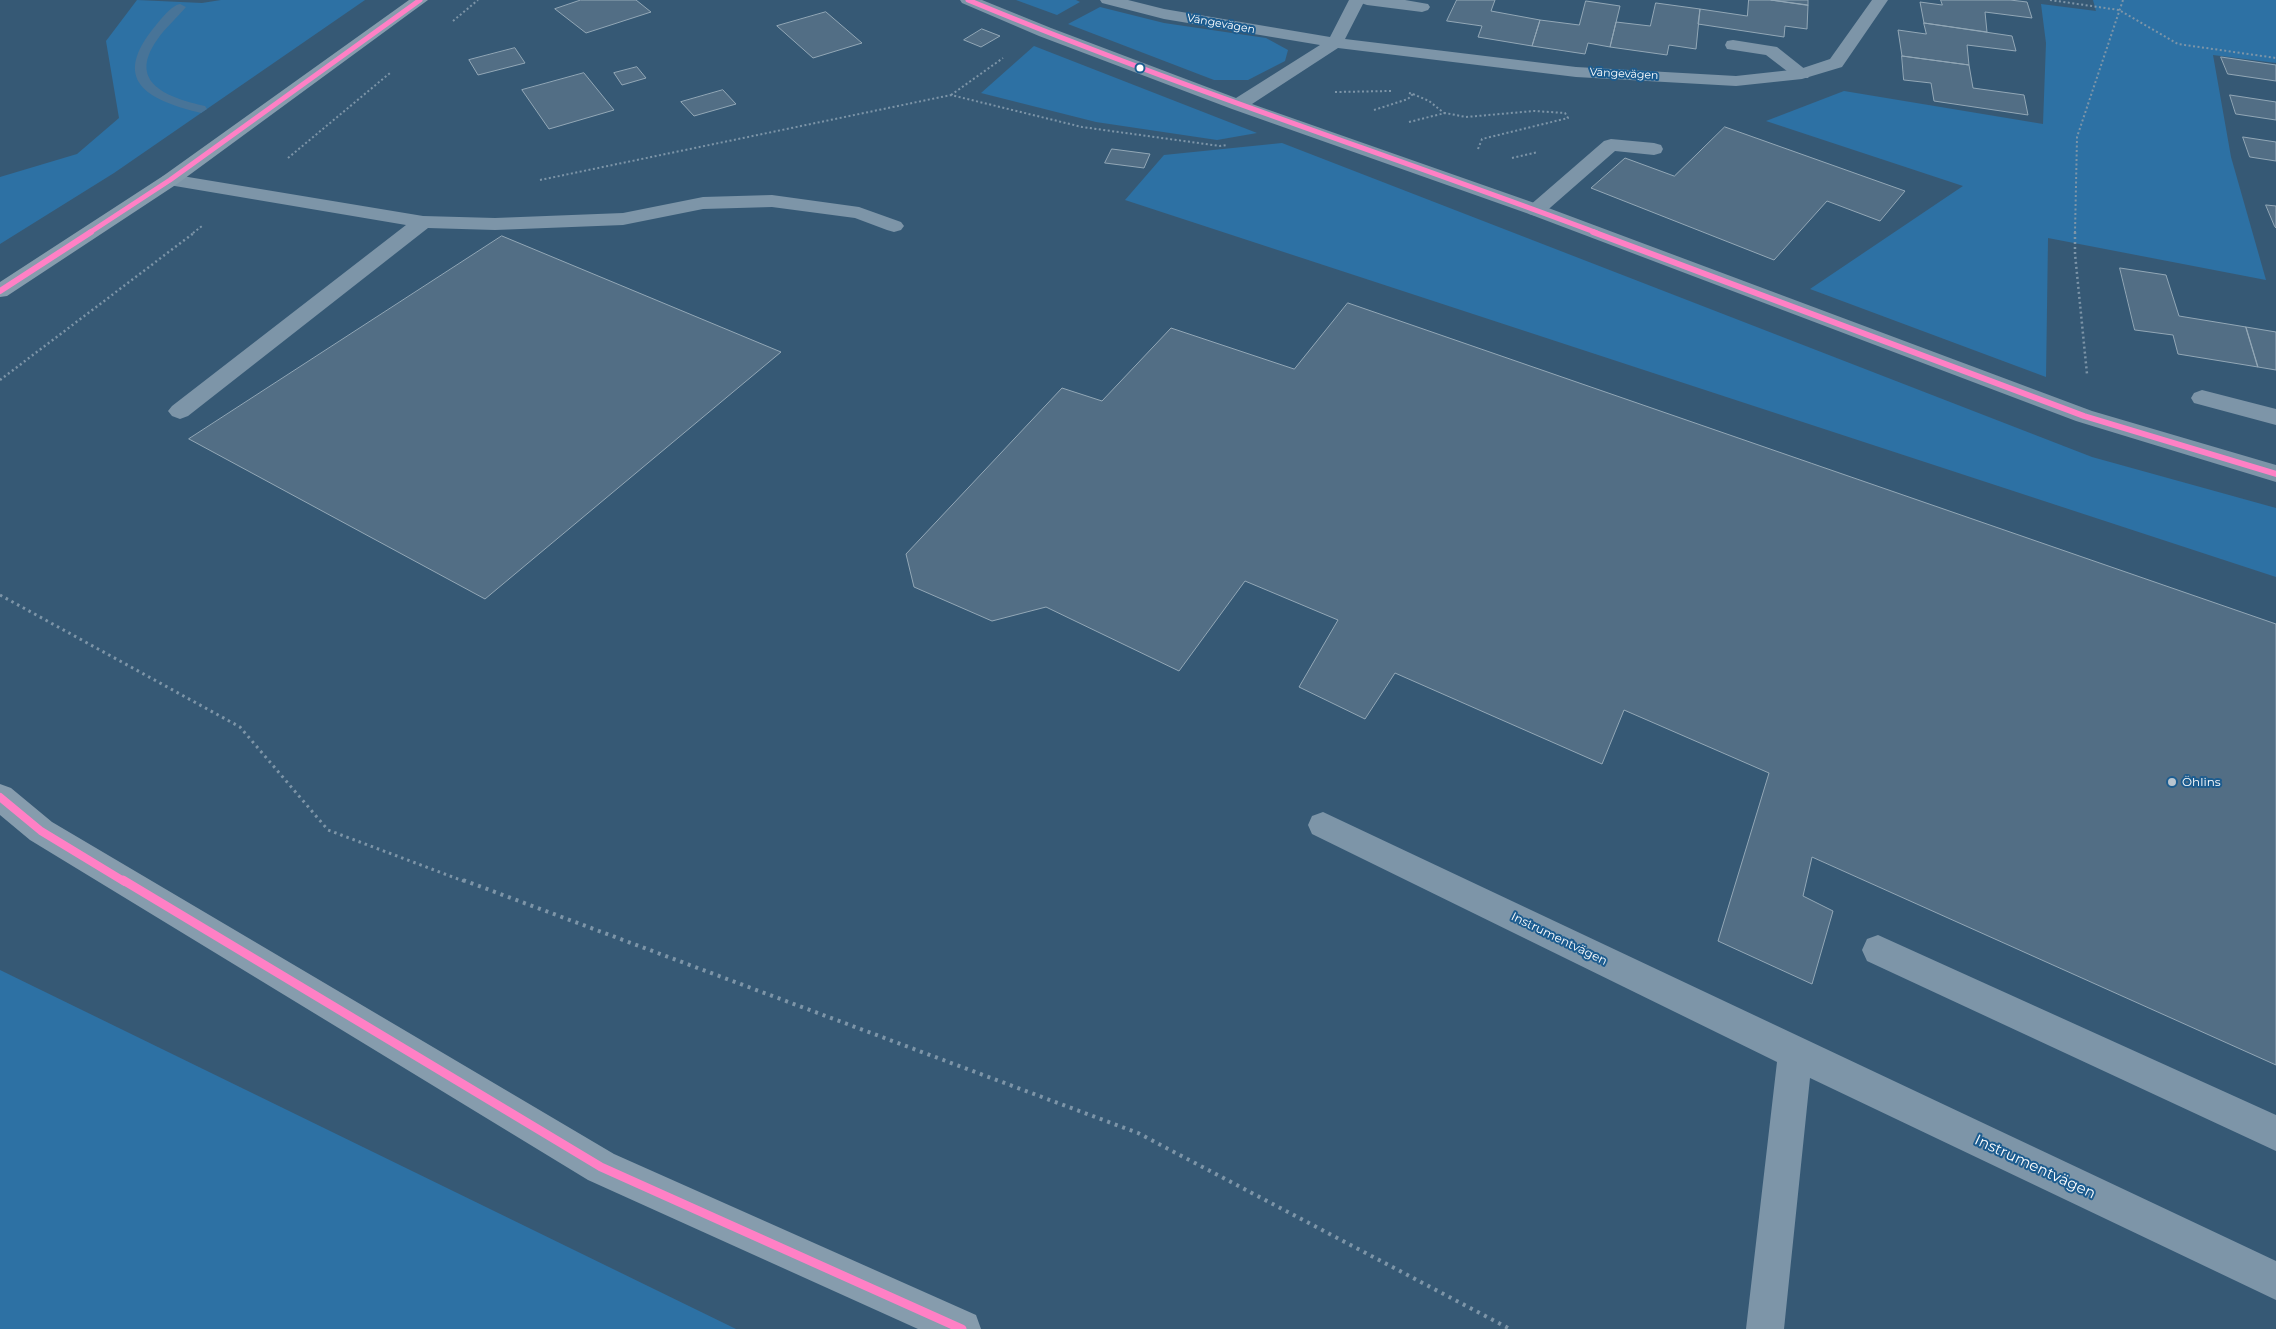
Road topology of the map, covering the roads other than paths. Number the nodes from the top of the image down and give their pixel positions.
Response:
1 (420, 0) edge
2 (968, 0) edge
3 (1108, 0) edge
4 (1357, 0) edge
5 (1367, 0) edge
6 (1880, 0) edge
7 (1422, 7) dead end
8 (1335, 43) junction
9 (1733, 45) dead end
10 (1802, 74) junction
11 (1238, 105) junction
12 (1654, 149) dead end
13 (170, 180) junction
14 (1536, 210) junction
15 (423, 222) junction
16 (894, 226) dead end
17 (0, 291) edge
18 (2202, 398) dead end
19 (180, 411) dead end
20 (2276, 418) edge
21 (2276, 474) edge
22 (0, 798) edge
23 (1323, 825) dead end
24 (1878, 950) dead end
25 (1795, 1053) junction
26 (2276, 1133) edge
27 (2276, 1281) edge
28 (962, 1329) edge
29 (1765, 1329) edge

1 - 13 street
2 - 11 street
3 - 8 street, Vängevägen
4 - 8 street
5 - 7 street
6 - 10 street, Vängevägen
8 - 10 street, Vängevägen
8 - 11 street
9 - 10 street
11 - 14 street
12 - 14 street
13 - 15 street
13 - 17 street
14 - 21 street
15 - 16 street
15 - 19 street
18 - 20 street
22 - 28 street
23 - 25 street, Instrumentvägen
24 - 26 street
25 - 27 street, Instrumentvägen
25 - 29 street

